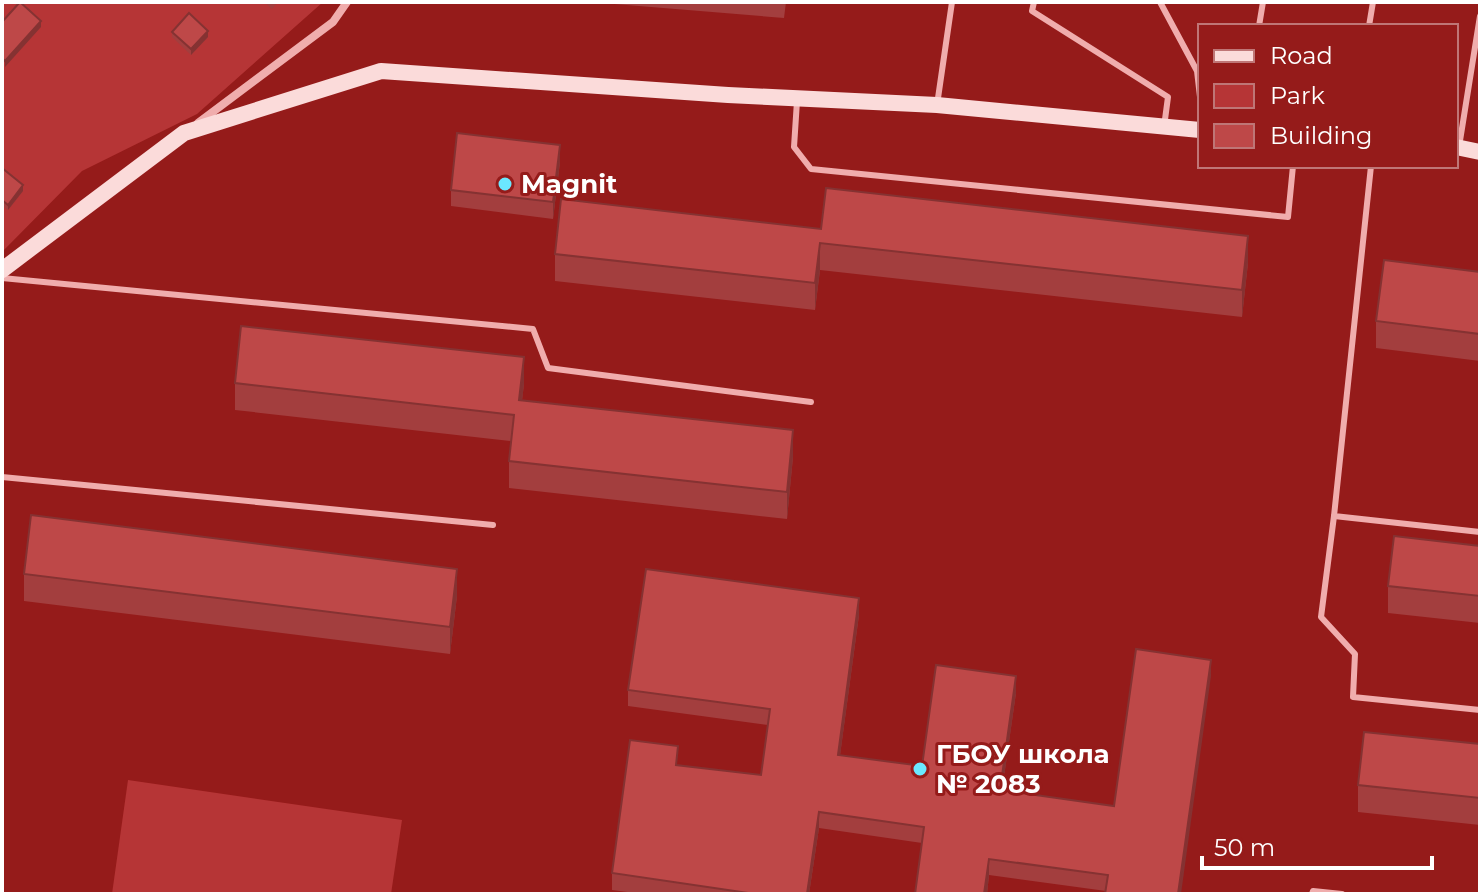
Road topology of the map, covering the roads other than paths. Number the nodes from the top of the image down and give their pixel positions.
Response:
1 (347, 2) edge
2 (952, 2) edge
3 (1034, 2) edge
4 (1160, 2) edge
5 (1263, 2) edge
6 (1373, 2) edge
7 (1480, 16) edge
8 (1259, 24) edge
9 (1369, 24) edge
10 (1198, 80) edge
11 (797, 98) junction
12 (937, 105) junction
13 (1164, 128) junction
14 (1198, 130) edge
15 (184, 133) junction
16 (1458, 147) edge
17 (1480, 152) edge
18 (1293, 168) edge
19 (1371, 168) edge
20 (2, 270) edge
21 (2, 278) edge
22 (811, 402) dead end
23 (2, 477) edge
24 (1334, 516) junction
25 (493, 525) dead end
26 (1480, 532) edge
27 (1480, 710) edge
28 (1312, 894) edge
29 (1342, 894) edge

1 - 15 street
2 - 12 lane
3 - 13 lane
4 - 10 lane
5 - 8 lane
6 - 9 lane
7 - 16 lane
11 - 12 street
11 - 15 street
11 - 18 lane
12 - 13 street
13 - 14 street
15 - 20 street
16 - 17 street
19 - 24 lane
21 - 22 lane
23 - 25 lane
24 - 26 lane
24 - 27 lane
28 - 29 lane

